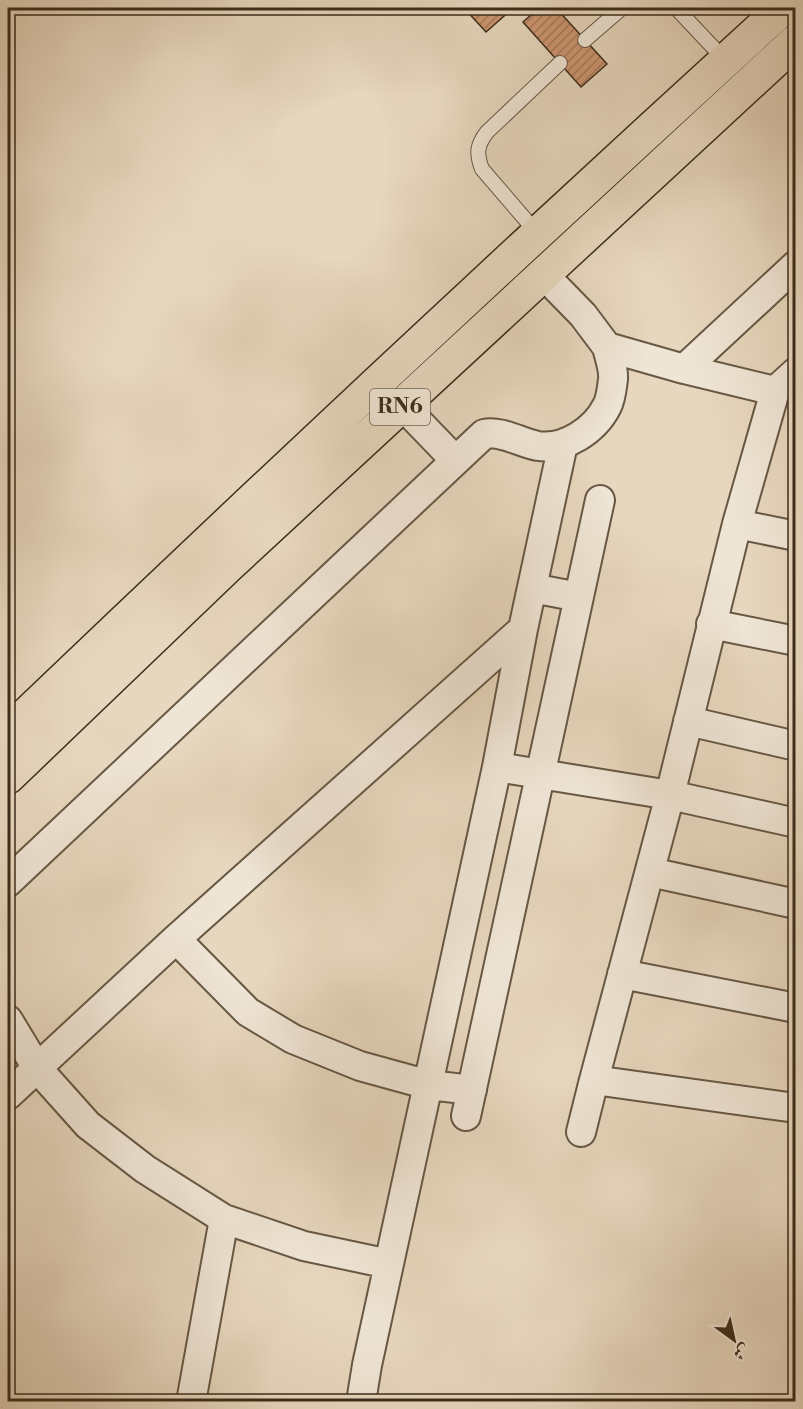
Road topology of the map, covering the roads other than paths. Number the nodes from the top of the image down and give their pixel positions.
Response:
1 (622, 8) edge
2 (676, 8) edge
3 (783, 8) edge
4 (585, 40) dead end
5 (795, 41) edge
6 (725, 60) junction
7 (560, 63) dead end
8 (537, 233) junction
9 (795, 265) edge
10 (543, 274) junction
11 (607, 347) junction
12 (684, 369) junction
13 (795, 372) edge
14 (775, 391) junction
15 (402, 405) junction
16 (563, 444) junction
17 (455, 460) junction
18 (600, 500) dead end
19 (737, 524) junction
20 (795, 536) edge
21 (532, 588) junction
22 (579, 597) junction
23 (711, 624) junction
24 (524, 629) junction
25 (795, 641) edge
26 (688, 721) junction
27 (8, 732) edge
28 (795, 746) edge
29 (497, 767) junction
30 (540, 774) junction
31 (8, 777) edge
32 (670, 795) junction
33 (795, 823) edge
34 (650, 872) junction
35 (8, 882) edge
36 (795, 904) edge
37 (176, 939) junction
38 (622, 974) junction
39 (795, 1008) edge
40 (8, 1020) edge
41 (37, 1068) junction
42 (594, 1080) junction
43 (429, 1085) junction
44 (8, 1095) edge
45 (795, 1108) edge
46 (581, 1132) dead end
47 (224, 1219) junction
48 (389, 1264) junction
49 (191, 1401) edge
50 (361, 1401) edge

1 - 4 lane
2 - 6 lane
3 - 6 main road, RN6
5 - 10 main road, RN6
6 - 8 main road, RN6
7 - 8 lane
8 - 27 main road, RN6
9 - 12 street
10 - 11 street
10 - 15 main road, RN6
11 - 12 street
11 - 16 street
12 - 14 street
13 - 14 street
14 - 19 street
15 - 17 street
15 - 31 main road, RN6
16 - 17 street
16 - 21 street
17 - 35 street
18 - 22 street
19 - 20 street
19 - 23 street
21 - 22 street
21 - 24 street
22 - 30 street
23 - 25 street
23 - 26 street
24 - 29 street
24 - 37 street
26 - 28 street
26 - 32 street
29 - 30 street
29 - 43 street
30 - 32 street
30 - 43 street
32 - 33 street
32 - 34 street
34 - 36 street
34 - 38 street
37 - 41 street
37 - 43 street
38 - 39 street
38 - 42 street
40 - 41 street
41 - 44 street
41 - 47 street
42 - 45 street
42 - 46 street
43 - 48 street
47 - 48 street
47 - 49 street
48 - 50 street

